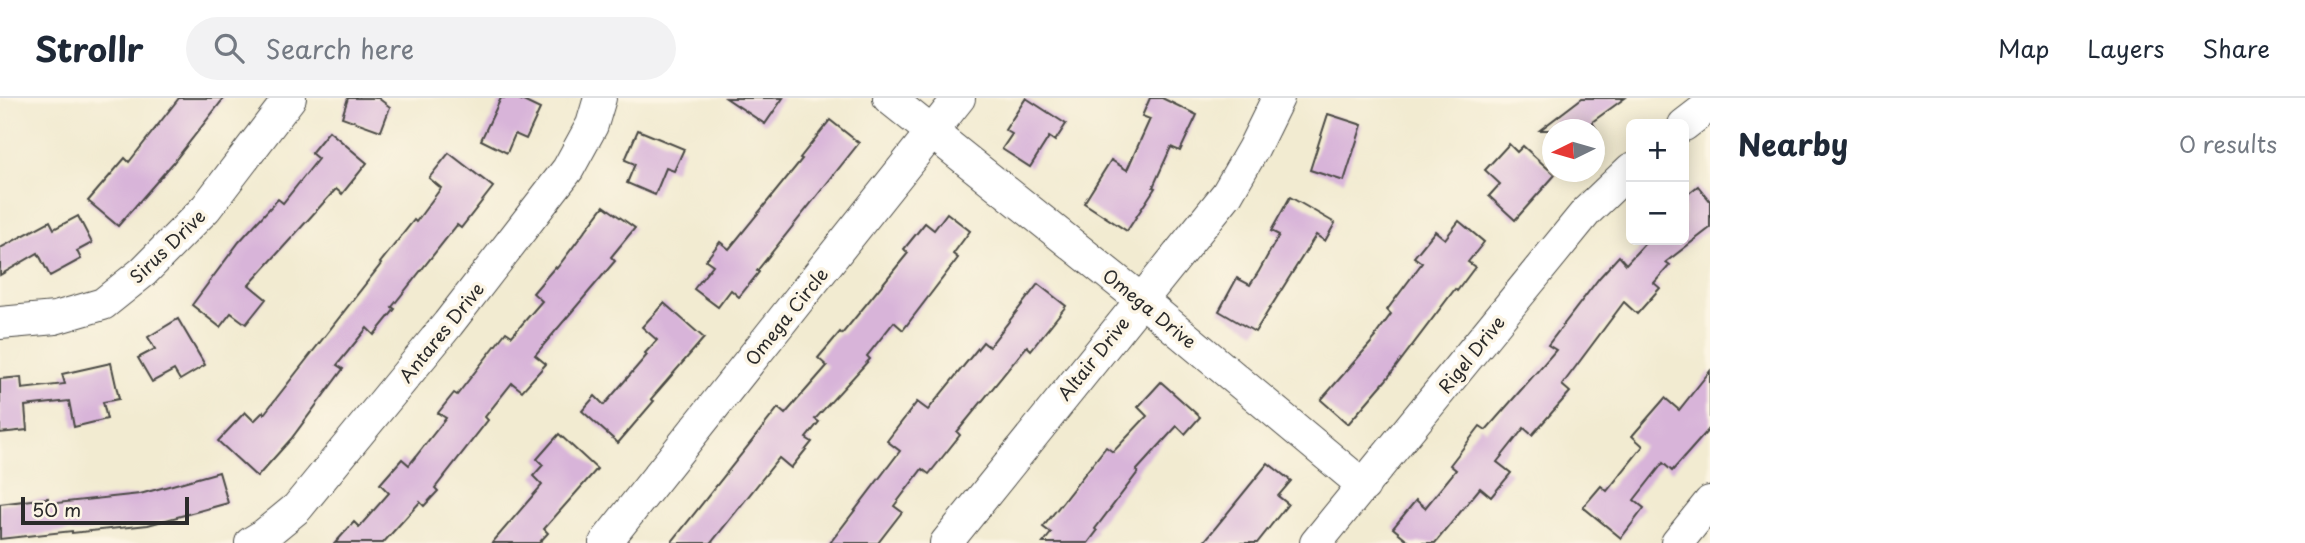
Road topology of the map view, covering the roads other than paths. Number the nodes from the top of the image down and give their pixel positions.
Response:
1 (290, 98) edge
2 (600, 98) edge
3 (889, 98) edge
4 (959, 98) edge
5 (1278, 98) edge
6 (1710, 105) edge
7 (1689, 121) edge
8 (933, 132) junction
9 (1626, 174) edge
10 (1140, 299) junction
11 (0, 323) edge
12 (1364, 486) junction
13 (1710, 502) edge
14 (251, 543) edge
15 (605, 543) edge
16 (946, 543) edge
17 (1316, 543) edge
18 (1677, 543) edge

1 - 11 street, Sirus Drive
2 - 14 street, Antares Drive
3 - 8 street
4 - 8 street, Omega Circle
5 - 10 street, Altair Drive
6 - 7 street
8 - 10 street, Omega Drive
8 - 15 street, Omega Circle
9 - 12 street, Rigel Drive
10 - 12 street, Omega Drive
10 - 16 street, Altair Drive
12 - 17 street, Rigel Drive
13 - 18 street

